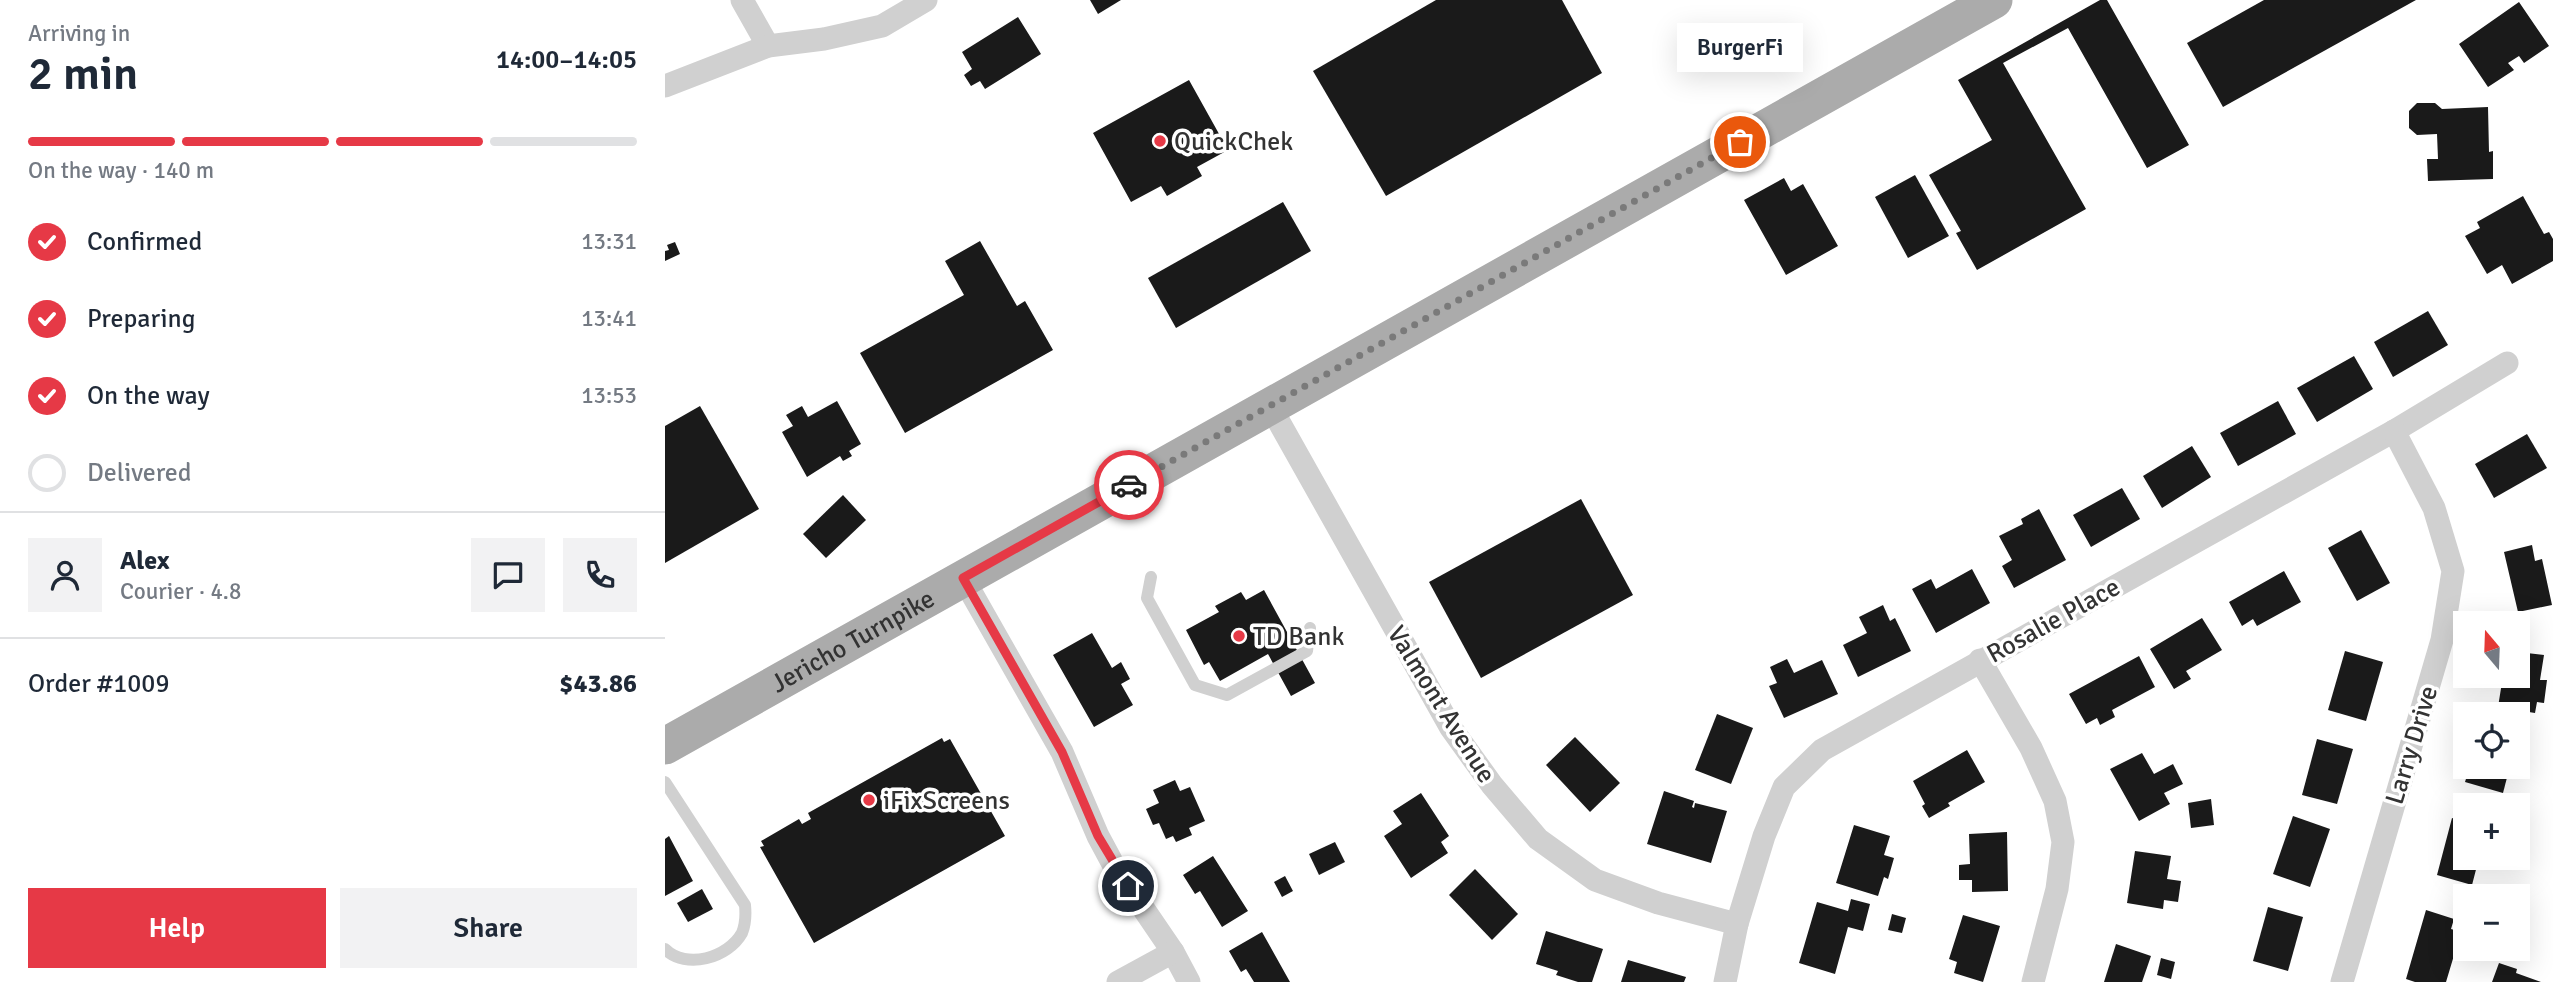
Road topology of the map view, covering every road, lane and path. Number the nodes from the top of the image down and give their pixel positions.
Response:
1 (742, 0) edge
2 (926, 0) edge
3 (1994, 0) edge
4 (768, 46) junction
5 (665, 86) edge
6 (2507, 363) dead end
7 (1270, 406) junction
8 (2394, 431) junction
9 (1151, 577) dead end
10 (963, 578) junction
11 (1310, 628) dead end
12 (1980, 660) junction
13 (665, 746) edge
14 (665, 782) edge
15 (1737, 924) junction
16 (665, 949) edge
17 (1173, 952) junction
18 (1118, 982) edge
19 (1189, 982) edge
20 (1725, 982) edge
21 (2033, 982) edge
22 (2342, 982) edge

1 - 4 street
2 - 4 street
3 - 7 main road, Jericho Turnpike
4 - 5 street
6 - 8 street, Rosalie Place
7 - 10 main road, Jericho Turnpike
7 - 15 street, Valmont Avenue
8 - 12 street, Rosalie Place
8 - 22 street, Larry Drive
9 - 11 lane
10 - 13 main road, Jericho Turnpike
10 - 17 street
12 - 15 street, Rosalie Place
12 - 21 street
14 - 16 lane
15 - 20 street, Rosalie Place
17 - 18 street
17 - 19 street

